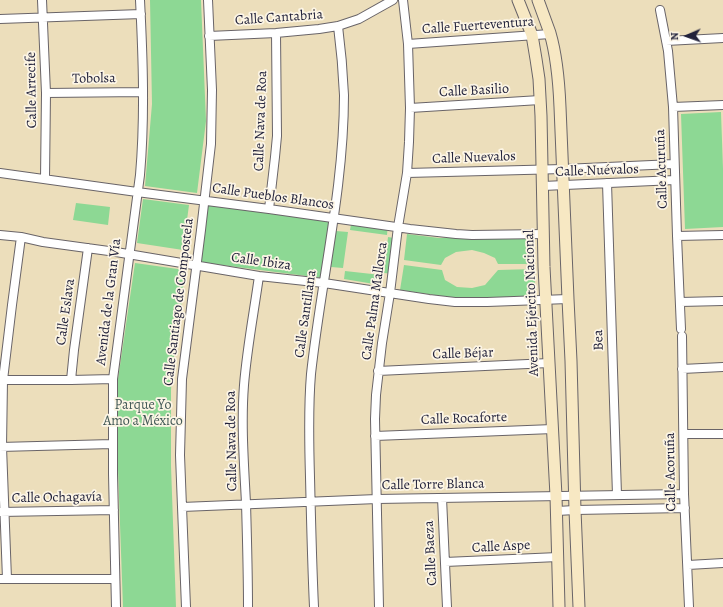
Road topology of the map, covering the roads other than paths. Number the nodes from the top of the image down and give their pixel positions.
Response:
1 (42, 0) edge
2 (140, 0) edge
3 (208, 0) edge
4 (393, 0) edge
5 (403, 0) edge
6 (518, 0) edge
7 (538, 0) edge
8 (660, 10) dead end
9 (141, 14) junction
10 (43, 18) junction
11 (0, 19) edge
12 (338, 26) junction
13 (276, 33) junction
14 (550, 34) junction
15 (532, 35) junction
16 (209, 36) junction
17 (723, 38) edge
18 (666, 41) junction
19 (408, 44) junction
20 (143, 92) junction
21 (46, 93) junction
22 (540, 100) junction
23 (723, 105) edge
24 (673, 107) junction
25 (410, 108) junction
26 (674, 164) junction
27 (543, 169) junction
28 (563, 169) junction
29 (0, 173) edge
30 (407, 173) junction
31 (45, 179) junction
32 (675, 180) junction
33 (607, 183) junction
34 (543, 186) junction
35 (564, 186) junction
36 (137, 192) junction
37 (204, 201) junction
38 (269, 209) junction
39 (334, 218) junction
40 (398, 227) junction
41 (544, 234) junction
42 (0, 235) edge
43 (723, 235) edge
44 (677, 236) junction
45 (22, 237) junction
46 (88, 248) junction
47 (129, 254) junction
48 (197, 266) junction
49 (259, 276) junction
50 (324, 283) junction
51 (390, 293) junction
52 (568, 299) junction
53 (546, 300) junction
54 (723, 301) edge
55 (680, 302) junction
56 (682, 332) joint
57 (549, 363) junction
58 (723, 367) edge
59 (682, 369) junction
60 (378, 371) junction
61 (113, 379) junction
62 (1, 380) edge
63 (71, 380) junction
64 (553, 429) junction
65 (684, 434) junction
66 (723, 434) edge
67 (375, 436) junction
68 (112, 444) junction
69 (1, 447) edge
70 (684, 494) junction
71 (617, 495) junction
72 (556, 496) junction
73 (574, 496) junction
74 (442, 498) junction
75 (377, 499) junction
76 (310, 502) junction
77 (246, 504) junction
78 (182, 507) junction
79 (685, 508) junction
80 (114, 510) junction
81 (575, 510) junction
82 (557, 511) junction
83 (2, 512) edge
84 (558, 557) junction
85 (445, 562) junction
86 (723, 563) edge
87 (688, 565) junction
88 (4, 579) edge
89 (115, 579) junction
90 (116, 607) edge
91 (186, 607) edge
92 (248, 607) edge
93 (314, 607) edge
94 (379, 607) edge
95 (447, 607) edge
96 (559, 607) edge
97 (579, 607) edge
98 (689, 607) edge

1 - 10 street, Calle Arrecife
2 - 9 street, Avenida de la Gran Vía
3 - 16 street, Calle Santiago de Compostela
4 - 12 street, Calle Cantabria
5 - 19 street, Calle Palma Mallorca
6 - 15 street, Avenida Ejército Nacional
7 - 14 street
8 - 18 street, Calle Acuruña
9 - 10 street
9 - 20 street, Avenida de la Gran Vía
10 - 11 street
10 - 21 street, Calle Arrecife
12 - 13 street, Calle Cantabria
12 - 39 street, Calle Santillana
13 - 16 street, Calle Cantabria
13 - 38 street, Calle Nava de Roa
14 - 15 street, Calle Fuerteventura
14 - 28 street
15 - 19 street, Calle Fuerteventura
15 - 22 street, Avenida Ejército Nacional
16 - 37 street, Calle Santiago de Compostela
17 - 18 street
18 - 24 street, Calle Acuruña
19 - 25 street, Calle Palma Mallorca
20 - 21 street, Tobolsa
20 - 36 street, Avenida de la Gran Vía
21 - 31 street, Calle Arrecife
22 - 25 street, Calle Basilio
22 - 27 street, Avenida Ejército Nacional
23 - 24 street
24 - 26 street, Calle Acuruña
25 - 30 street, Calle Palma Mallorca
26 - 28 street
26 - 32 street, Calle Acuruña
27 - 28 street, Calle Nuévalos
27 - 30 street, Calle Nuevalos
27 - 34 street, Avenida Ejército Nacional
28 - 35 street
29 - 31 street, Calle Pueblos Blancos
30 - 40 street, Calle Palma Mallorca
31 - 36 street, Calle Pueblos Blancos
32 - 33 street, Calle Nuévalos
32 - 44 street, Calle Acuruña
33 - 35 street, Calle Nuévalos
33 - 71 street, Bea
34 - 35 street, Calle Nuévalos
34 - 41 street, Avenida Ejército Nacional
35 - 52 street
36 - 37 street, Calle Pueblos Blancos
36 - 47 street, Avenida de la Gran Vía
37 - 38 street, Calle Pueblos Blancos
37 - 48 street, Calle Santiago de Compostela
38 - 39 street, Calle Pueblos Blancos
39 - 40 street, Calle Pueblos Blancos
39 - 50 street, Calle Santillana
40 - 41 street, Calle Pueblos Blancos
40 - 51 street, Calle Palma Mallorca
41 - 53 street, Avenida Ejército Nacional
42 - 45 street, Calle Ibiza
43 - 44 street
44 - 55 street, Calle Acuruña
45 - 46 street, Calle Ibiza
45 - 62 street
46 - 47 street, Calle Ibiza
46 - 63 street, Calle Eslava
47 - 48 street, Calle Ibiza
47 - 61 street, Avenida de la Gran Vía
48 - 49 street, Calle Ibiza
48 - 78 street, Calle Santiago de Compostela
49 - 50 street, Calle Ibiza
49 - 77 street, Calle Nava de Roa
50 - 51 street, Calle Ibiza
50 - 76 street, Calle Santillana
51 - 53 street, Calle Ibiza
51 - 60 street, Calle Palma Mallorca
52 - 53 street, Calle Ibiza
52 - 73 street
53 - 57 street, Avenida Ejército Nacional
54 - 55 street
55 - 56 street, Calle Acuruña
56 - 59 street, Calle Acoruña
57 - 60 street, Calle Béjar
57 - 64 street, Avenida Ejército Nacional
58 - 59 street
59 - 65 street, Calle Acoruña
60 - 67 street, Calle Palma Mallorca
61 - 63 street
61 - 68 street, Avenida de la Gran Vía
62 - 63 street
62 - 69 street
64 - 67 street, Calle Rocaforte
64 - 72 street, Avenida Ejército Nacional
65 - 66 street
65 - 70 street, Calle Acoruña
67 - 75 street, Calle Palma Mallorca
68 - 69 street
68 - 80 street, Avenida de la Gran Vía
69 - 83 street
70 - 71 street, Calle Torre Blanca
70 - 79 street, Calle Acoruña
71 - 73 street, Calle Torre Blanca
72 - 73 street, Calle Torre Blanca
72 - 74 street, Calle Torre Blanca
72 - 82 street, Avenida Ejército Nacional
73 - 81 street
74 - 75 street, Calle Torre Blanca
74 - 85 street, Calle Baeza
75 - 76 street, Calle Torre Blanca
75 - 94 street, Calle Palma Mallorca
76 - 77 street, Calle Torre Blanca
76 - 93 street, Calle Santillana
77 - 78 street, Calle Torre Blanca
77 - 92 street, Calle Nava de Roa
78 - 91 street, Calle Santiago de Compostela
79 - 81 street
79 - 87 street, Calle Acoruña
80 - 83 street, Calle Ochagavía
80 - 89 street, Avenida de la Gran Vía
81 - 82 street
81 - 97 street
82 - 84 street, Avenida Ejército Nacional
83 - 88 street
84 - 85 street, Calle Aspe
84 - 96 street, Avenida Ejército Nacional
85 - 95 street, Calle Baeza
86 - 87 street
87 - 98 street, Calle Acoruña
88 - 89 street
89 - 90 street, Avenida de la Gran Vía

